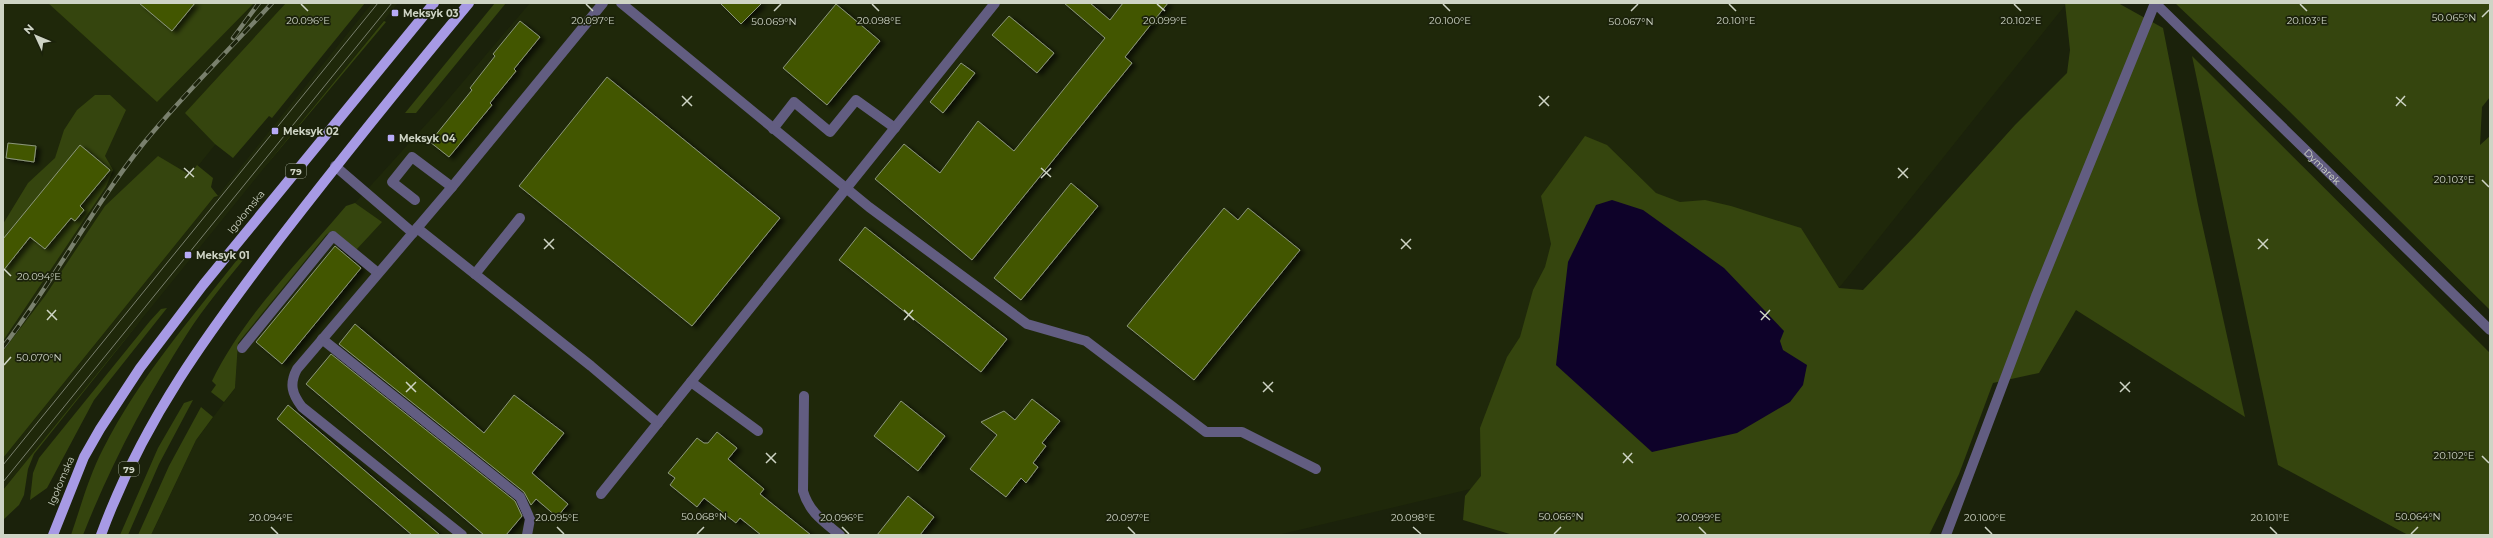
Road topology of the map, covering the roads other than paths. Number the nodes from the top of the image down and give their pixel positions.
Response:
1 (434, 3) edge
2 (470, 3) edge
3 (603, 3) edge
4 (621, 3) edge
5 (996, 3) edge
6 (2155, 3) edge
7 (895, 128) junction
8 (773, 129) junction
9 (336, 166) junction
10 (452, 187) junction
11 (847, 189) junction
12 (415, 200) dead end
13 (520, 218) dead end
14 (415, 230) junction
15 (378, 273) junction
16 (475, 274) junction
17 (2490, 330) edge
18 (322, 339) junction
19 (242, 348) dead end
20 (691, 382) junction
21 (804, 396) dead end
22 (658, 423) junction
23 (758, 430) dead end
24 (1316, 469) dead end
25 (601, 494) dead end
26 (53, 535) edge
27 (101, 535) edge
28 (462, 535) edge
29 (527, 535) edge
30 (840, 535) edge
31 (1946, 535) edge

1 - 26 main road, Igołomska / 79
2 - 9 main road, 79
3 - 10 street
4 - 8 street
5 - 7 street
6 - 17 street, Dymarek
6 - 31 street
7 - 8 street
7 - 11 street
8 - 11 street
9 - 14 street
9 - 27 main road, 79
10 - 12 street
10 - 14 street
11 - 20 street
11 - 24 street
13 - 16 street
14 - 15 street
14 - 16 street
15 - 18 street
15 - 19 street
16 - 22 street
18 - 28 street
18 - 29 street
20 - 22 street
20 - 23 street
21 - 30 street
22 - 25 street

